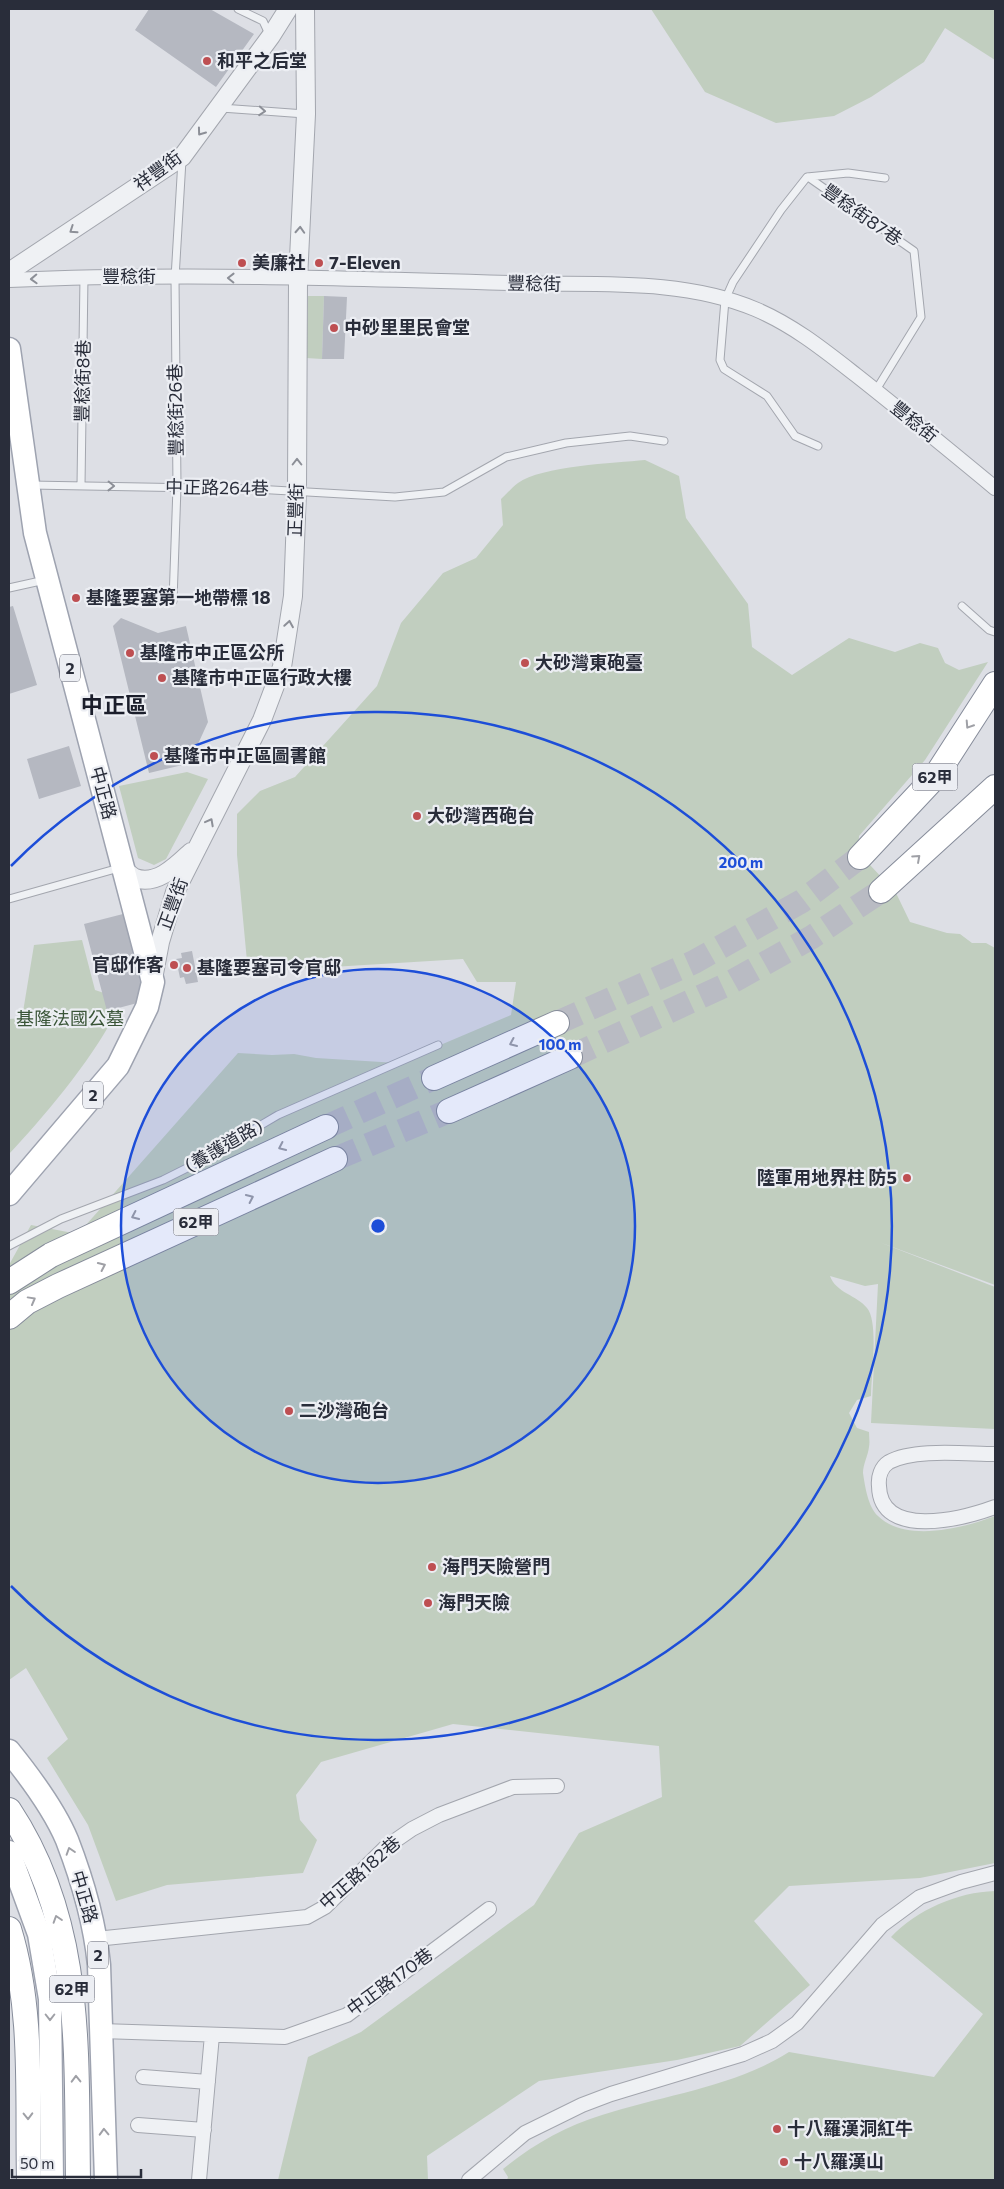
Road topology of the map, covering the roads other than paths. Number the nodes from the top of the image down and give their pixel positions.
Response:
1 (238, 9) edge
2 (288, 9) edge
3 (305, 9) edge
4 (270, 36) junction
5 (306, 52) junction
6 (218, 108) junction
7 (306, 114) junction
8 (182, 157) junction
9 (807, 177) junction
10 (885, 178) dead end
11 (9, 272) edge
12 (84, 277) junction
13 (175, 278) junction
14 (298, 279) junction
15 (9, 280) edge
16 (725, 300) junction
17 (9, 349) edge
18 (876, 390) junction
19 (664, 441) dead end
20 (818, 446) dead end
21 (28, 485) junction
22 (81, 485) junction
23 (177, 487) junction
24 (995, 488) edge
25 (297, 490) junction
26 (48, 579) junction
27 (9, 588) edge
28 (173, 601) dead end
29 (962, 606) dead end
30 (995, 632) edge
31 (995, 684) edge
32 (995, 787) edge
33 (197, 846) junction
34 (860, 857) tunnel mouth
35 (122, 868) junction
36 (881, 891) tunnel mouth
37 (9, 899) edge
38 (153, 982) junction
39 (557, 1022) tunnel mouth
40 (438, 1045) dead end
41 (570, 1057) tunnel mouth
42 (434, 1078) tunnel mouth
43 (449, 1111) tunnel mouth
44 (326, 1127) tunnel mouth
45 (335, 1159) tunnel mouth
46 (9, 1194) edge
47 (9, 1246) edge
48 (9, 1282) edge
49 (9, 1317) edge
50 (995, 1454) edge
51 (995, 1507) edge
52 (9, 1751) edge
53 (557, 1786) dead end
54 (9, 1810) edge
55 (9, 1852) edge
56 (995, 1873) edge
57 (490, 1909) dead end
58 (9, 1929) edge
59 (96, 1939) junction
60 (101, 2031) junction
61 (212, 2035) junction
62 (143, 2077) dead end
63 (208, 2082) junction
64 (138, 2125) dead end
65 (204, 2130) junction
66 (28, 2180) edge
67 (52, 2180) edge
68 (78, 2180) edge
69 (106, 2180) edge
70 (200, 2180) edge
71 (469, 2180) edge

1 - 4 lane
2 - 4 street, 祥豐街
3 - 5 street, 正豐街
4 - 5 street
4 - 6 street, 祥豐街
5 - 7 street, 正豐街
6 -> 7 lane
6 -> 8 street, 祥豐街
14 -> 7 street, 正豐街
8 -> 11 street, 祥豐街
8 - 13 lane, 豐稔街26巷
9 - 10 lane, 豐稔街87巷
9 - 16 lane, 豐稔街87巷
9 - 18 lane, 豐稔街87巷
12 - 13 street, 豐稔街
12 -> 15 street, 豐稔街
12 - 22 lane, 豐稔街8巷
14 -> 13 street, 豐稔街
13 - 23 lane, 豐稔街26巷
14 - 16 street, 豐稔街
25 -> 14 street, 正豐街
16 - 18 street, 豐稔街
16 - 20 lane
17 - 21 main road, 中正路 / 2
18 - 24 street, 豐稔街
19 - 25 lane, 中正路264巷
21 - 22 lane, 中正路264巷
21 - 26 main road, 中正路 / 2
22 -> 23 lane, 中正路264巷
23 - 25 lane, 中正路264巷
23 - 28 lane, 豐稔街26巷
33 -> 25 street, 正豐街
26 - 27 lane
26 - 35 main road, 中正路 / 2
29 - 30 lane
31 -> 34 highway, 62甲
36 -> 32 highway, 62甲
33 - 35 street
33 - 38 street, 正豐街
35 - 37 lane
35 - 38 main road, 中正路 / 2
38 - 46 main road, 中正路 / 2
39 -> 42 highway
40 - 47 lane, (養護道路)
41 - 43 highway
44 -> 48 highway, 62甲
49 -> 45 highway, 62甲
50 - 51 street
59 -> 52 main road, 中正路 / 2
53 - 59 street, 中正路182巷
68 -> 54 highway, 62甲
55 -> 67 main road
56 - 71 street
57 - 61 street, 中正路170巷
58 -> 66 highway, 62甲
59 - 60 main road, 中正路 / 2
60 - 61 street, 中正路170巷
69 -> 60 main road, 中正路 / 2
61 - 63 street
62 - 63 street
63 - 65 street
64 - 65 street
65 - 70 street

